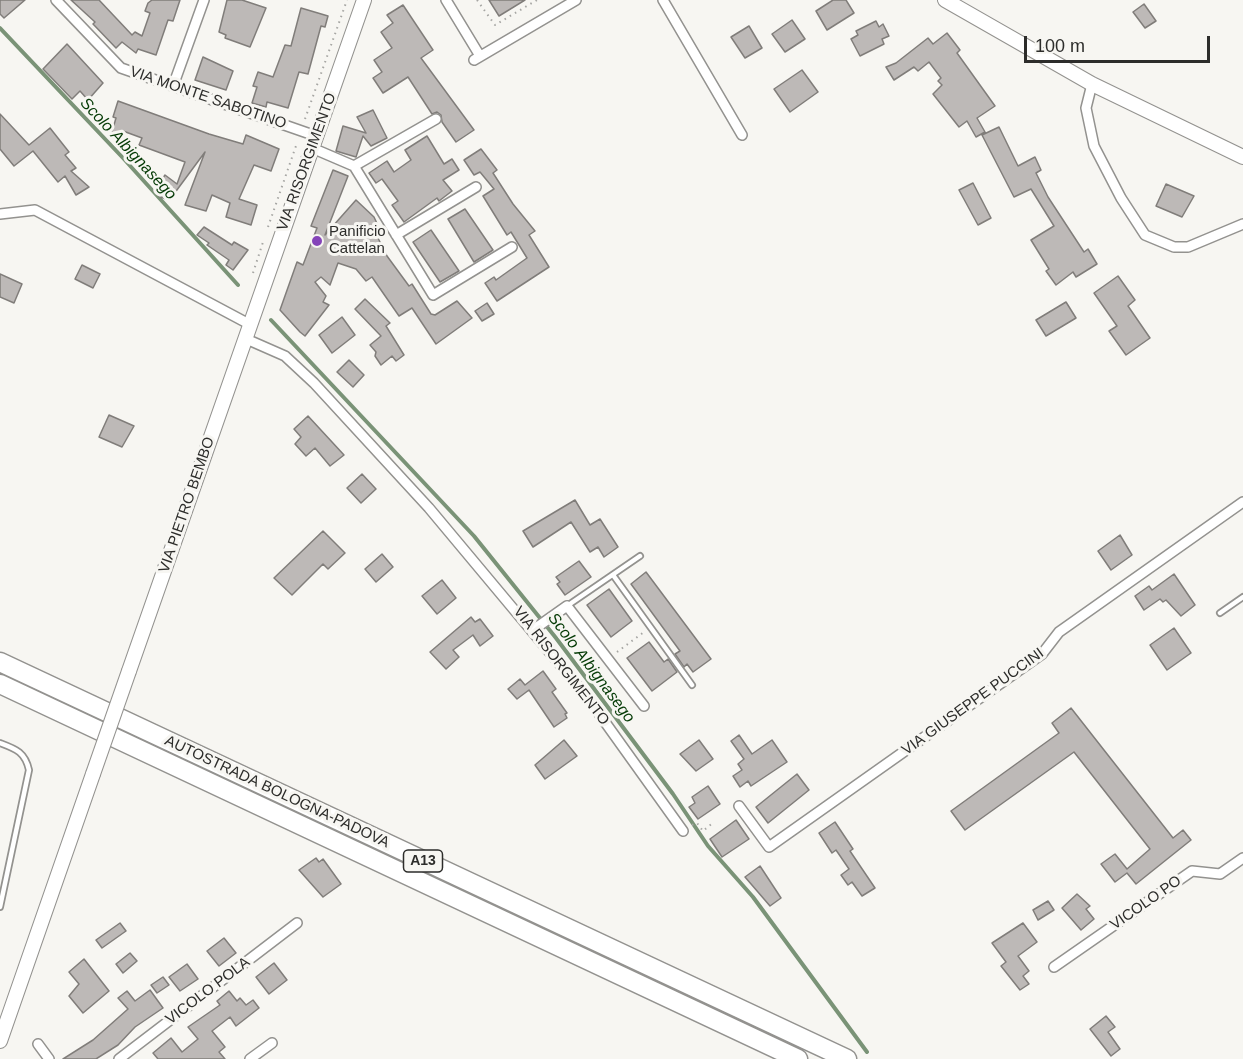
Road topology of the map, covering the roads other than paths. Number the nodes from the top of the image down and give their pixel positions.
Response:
1 (56, 0) edge
2 (204, 0) edge
3 (364, 0) edge
4 (446, 0) edge
5 (576, 0) edge
6 (663, 0) edge
7 (945, 0) edge
8 (1092, 84) junction
9 (173, 86) junction
10 (436, 119) dead end
11 (742, 135) dead end
12 (314, 142) junction
13 (1243, 157) edge
14 (354, 166) junction
15 (476, 187) dead end
16 (0, 214) edge
17 (1243, 224) edge
18 (396, 235) junction
19 (512, 248) dead end
20 (249, 324) junction
21 (244, 338) junction
22 (1243, 502) edge
23 (640, 556) dead end
24 (613, 575) junction
25 (1243, 597) edge
26 (567, 606) junction
27 (1220, 613) dead end
28 (539, 625) junction
29 (0, 662) edge
30 (0, 684) edge
31 (692, 685) dead end
32 (644, 706) dead end
33 (0, 743) edge
34 (739, 806) dead end
35 (683, 831) dead end
36 (1243, 858) edge
37 (0, 907) edge
38 (297, 923) dead end
39 (1054, 967) dead end
40 (0, 1041) edge
41 (272, 1043) dead end
42 (38, 1044) dead end
43 (48, 1059) edge
44 (119, 1059) edge
45 (250, 1059) edge
46 (798, 1059) edge
47 (847, 1059) edge

1 - 9 street, VIA MONTE SABOTINO
2 - 9 street
3 - 12 main road, VIA RISORGIMENTO
4 - 5 street
6 - 11 street
7 - 8 main road
8 - 13 main road
8 - 17 street
9 - 12 street, VIA MONTE SABOTINO
10 - 14 street
12 - 14 street, VIA MONTE SABOTINO
12 - 20 main road, VIA RISORGIMENTO
14 - 18 street
15 - 18 street
16 - 20 street
18 - 19 street
20 - 21 main road, VIA PIETRO BEMBO
21 - 28 street, VIA RISORGIMENTO
21 - 40 main road, VIA PIETRO BEMBO, bridge
22 - 34 street, VIA GIUSEPPE PUCCINI
23 - 24 lane
24 - 26 lane
24 - 31 lane
25 - 27 lane
26 - 28 street
26 - 32 street
28 - 35 street, VIA RISORGIMENTO
29 - 47 highway, AUTOSTRADA BOLOGNA-PADOVA / A13
30 - 46 highway, AUTOSTRADA BOLOGNA-PADOVA / A13
33 - 37 lane
36 - 39 street, VICOLO PO
38 - 44 street, VICOLO POLA
41 - 45 street
42 - 43 street

